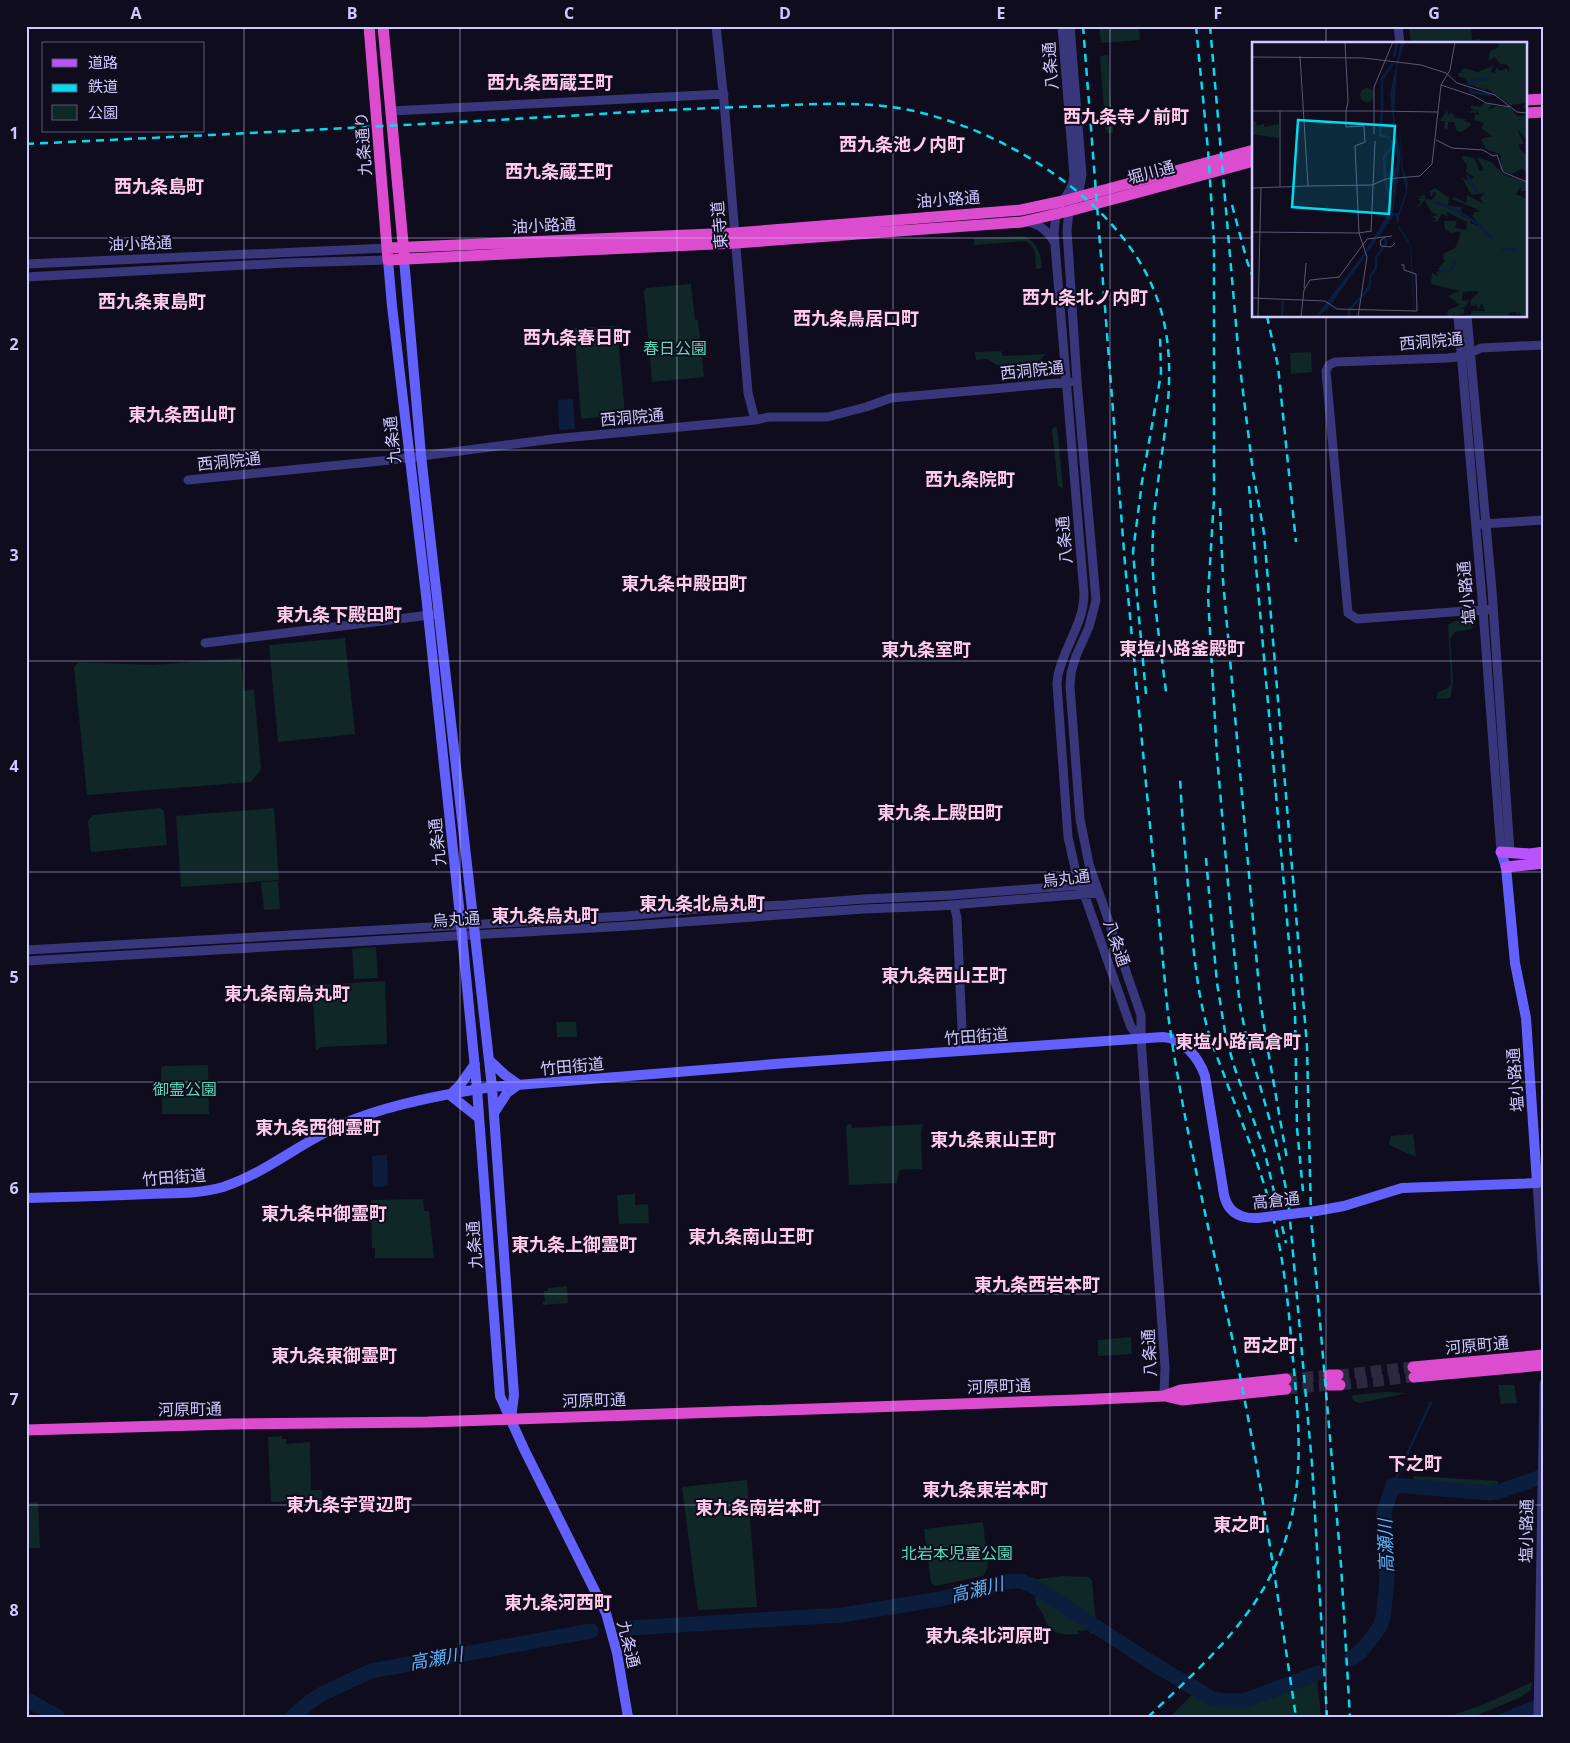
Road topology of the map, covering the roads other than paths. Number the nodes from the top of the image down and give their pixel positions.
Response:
1 (370, 26) edge
2 (384, 26) edge
3 (716, 26) edge
4 (1062, 26) edge
5 (1070, 26) edge
6 (1398, 26) edge
7 (1400, 42) edge
8 (724, 94) junction
9 (1544, 99) edge
10 (1528, 100) edge
11 (391, 111) junction
12 (1544, 112) edge
13 (1528, 113) edge
14 (1544, 118) edge
15 (1528, 119) edge
16 (1252, 151) edge
17 (1252, 162) edge
18 (1076, 197) junction
19 (1063, 201) junction
20 (1069, 211) junction
21 (1056, 215) junction
22 (1022, 222) junction
23 (735, 238) junction
24 (1055, 243) junction
25 (388, 248) junction
26 (404, 253) junction
27 (388, 260) junction
28 (26, 264) edge
29 (26, 277) edge
30 (1458, 318) edge
31 (1467, 318) edge
32 (1544, 345) edge
33 (1471, 353) junction
34 (1461, 356) junction
35 (1077, 381) junction
36 (1066, 382) junction
37 (755, 420) junction
38 (421, 455) junction
39 (409, 457) junction
40 (188, 480) dead end
41 (1544, 520) edge
42 (1476, 524) junction
43 (1486, 524) junction
44 (1483, 610) junction
45 (1493, 610) junction
46 (433, 615) junction
47 (205, 643) dead end
48 (1505, 852) junction
49 (1544, 852) edge
50 (1544, 863) edge
51 (1506, 866) junction
52 (1083, 889) junction
53 (1099, 893) junction
54 (954, 905) junction
55 (473, 929) junction
56 (462, 930) junction
57 (26, 950) edge
58 (26, 961) edge
59 (1141, 1038) junction
60 (963, 1051) junction
61 (489, 1060) junction
62 (474, 1064) junction
63 (519, 1085) junction
64 (492, 1087) junction
65 (477, 1089) junction
66 (450, 1094) junction
67 (494, 1113) junction
68 (479, 1118) junction
69 (1540, 1183) edge
70 (26, 1198) edge
71 (1544, 1292) edge
72 (1544, 1355) edge
73 (1544, 1365) edge
74 (1544, 1383) edge
75 (1286, 1384) tunnel mouth
76 (1164, 1396) junction
77 (511, 1420) junction
78 (26, 1430) edge
79 (628, 1717) edge
80 (1538, 1717) edge

1 - 25 highway, 九条通り
2 - 11 highway, 九条通り
3 - 8 street, 東寺道
4 - 19 street, 八条通
5 - 18 street, 八条通
6 - 7 street
8 - 11 street
8 - 23 street, 東寺道
9 - 10 highway
11 - 26 highway, 九条通り
12 - 13 highway
14 - 15 highway
16 - 18 highway, 堀川通
17 - 20 highway, 堀川通
18 - 19 highway, 堀川通
18 - 20 street, 八条通
19 - 21 street, 八条通
19 - 23 highway, 油小路通
20 - 21 highway, 堀川通
20 - 35 street, 八条通
21 - 22 highway, 油小路通
21 - 24 street, 八条通
22 - 23 highway, 油小路通
22 - 24 street
23 - 26 highway, 油小路通
23 - 37 street, 東寺道
24 - 36 street, 八条通
25 - 26 highway, 油小路通
25 - 27 highway, 九条通り
25 - 28 street, 油小路通
26 - 27 highway, 油小路通
26 - 38 main road, 九条通
27 - 29 street, 油小路通
27 - 39 main road, 九条通
30 - 34 street, 塩小路通
31 - 33 street, 塩小路通
32 - 33 street, 西洞院通
33 - 34 street, 西洞院通
33 - 43 street, 塩小路通
34 - 42 street, 塩小路通
34 - 44 street, 西洞院通
35 - 36 street, 西洞院通
35 - 53 street, 八条通
36 - 37 street, 西洞院通
36 - 52 street, 八条通
37 - 38 street, 西洞院通
38 - 39 street, 西洞院通
38 - 46 main road, 九条通
39 - 40 street, 西洞院通
39 - 46 main road, 九条通
41 - 43 street
42 - 43 street
42 - 44 street, 塩小路通
43 - 45 street, 塩小路通
44 - 45 street
44 - 48 street, 塩小路通
45 - 48 street, 塩小路通
46 - 47 street
46 - 55 main road, 九条通
46 - 56 main road, 九条通
48 - 49 main road
48 - 51 main road, 塩小路通
50 - 51 main road
51 - 69 main road, 塩小路通
52 - 53 street, 烏丸通
52 - 54 street, 烏丸通
52 - 55 street, 烏丸通
52 - 59 street, 八条通
53 - 59 street, 八条通
54 - 55 street, 烏丸通
54 - 60 street
55 - 56 street, 烏丸通
55 - 61 main road, 九条通
56 - 57 street, 烏丸通
56 - 58 street, 烏丸通
56 - 62 main road, 九条通
59 - 60 main road, 竹田街道
59 - 69 main road, 高倉通, bridge
59 - 76 street, 八条通
60 - 63 main road, 竹田街道
61 - 63 main road
61 - 64 main road, 九条通
62 - 65 main road, 九条通
62 - 66 main road
63 - 64 main road, 竹田街道
63 - 67 main road
64 - 65 main road, 竹田街道
64 - 67 main road, 九条通
65 - 66 main road, 竹田街道
65 - 68 main road, 九条通
66 - 68 main road
66 - 70 main road, 竹田街道
67 - 77 main road, 九条通
68 - 77 main road, 九条通
69 - 71 street, 塩小路通
72 - 73 highway, 河原町通
74 - 80 street, 塩小路通
75 - 76 highway, 河原町通
76 - 77 highway, 河原町通
77 - 78 highway, 河原町通
77 - 79 main road, 九条通

